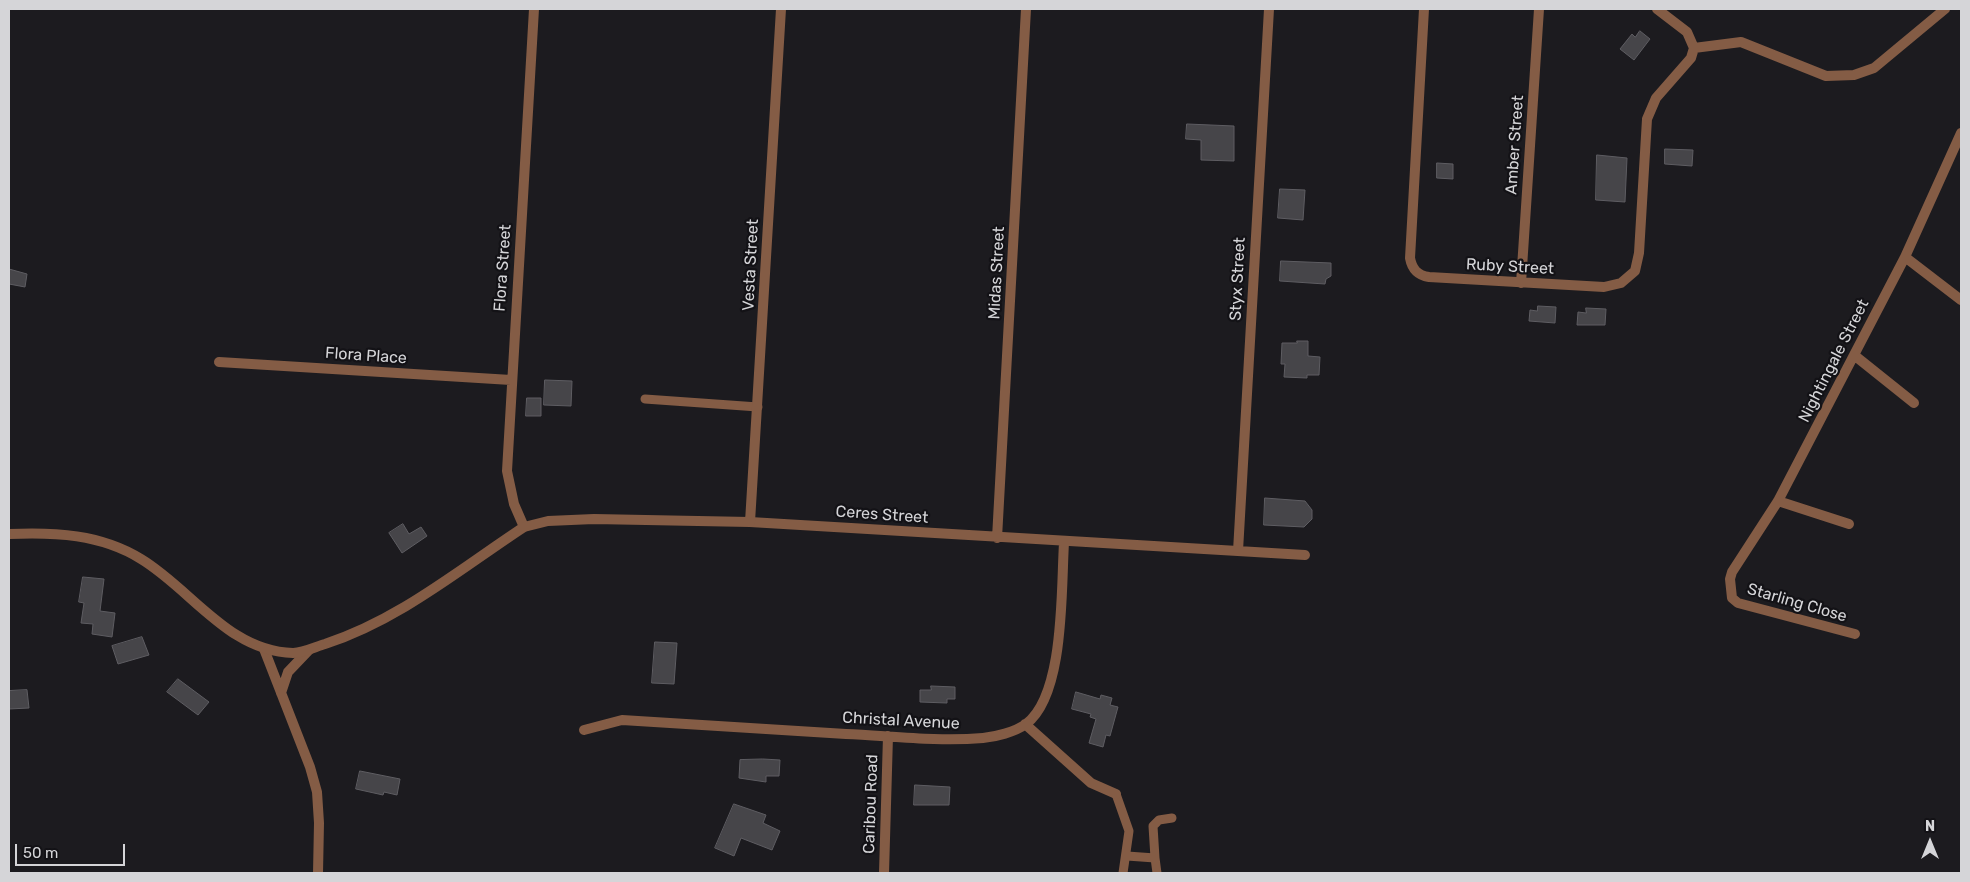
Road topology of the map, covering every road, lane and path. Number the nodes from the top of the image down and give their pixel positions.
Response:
1 (534, 9) edge
2 (781, 9) edge
3 (1026, 9) edge
4 (1270, 9) edge
5 (1424, 9) edge
6 (1539, 9) edge
7 (1657, 9) edge
8 (1944, 9) edge
9 (1692, 53) junction
10 (1961, 133) edge
11 (1905, 257) junction
12 (1521, 283) junction
13 (1961, 300) edge
14 (1854, 355) junction
15 (219, 362) dead end
16 (511, 380) junction
17 (645, 399) dead end
18 (1914, 403) dead end
19 (758, 407) junction
20 (1778, 501) junction
21 (750, 522) junction
22 (1849, 524) dead end
23 (524, 527) junction
24 (9, 534) edge
25 (997, 538) junction
26 (1064, 543) junction
27 (1238, 551) junction
28 (1305, 555) dead end
29 (1732, 598) joint
30 (1855, 634) dead end
31 (264, 649) junction
32 (309, 650) junction
33 (281, 694) junction
34 (1026, 724) junction
35 (584, 730) dead end
36 (888, 736) junction
37 (1116, 794) joint
38 (1172, 818) dead end
39 (1127, 856) junction
40 (1155, 858) junction
41 (318, 873) edge
42 (884, 873) edge
43 (1123, 873) edge
44 (1157, 873) edge

1 - 16 street, Flora Street
2 - 19 street, Vesta Street
3 - 25 street, Midas Street
4 - 27 street, Styx Street
5 - 12 street, Ruby Street
6 - 12 street, Amber Street
7 - 9 street
8 - 9 street
9 - 12 street, Ruby Street
10 - 11 street, Nightingale Street
11 - 13 street
11 - 14 street, Nightingale Street
14 - 18 street
14 - 20 street, Nightingale Street
15 - 16 street, Flora Place
16 - 23 street, Flora Street
17 - 19 lane
19 - 21 street, Vesta Street
20 - 22 street
20 - 29 street, Nightingale Street
21 - 23 street, Ceres Street
21 - 25 street, Ceres Street
23 - 32 street, Ceres Street
24 - 31 street
25 - 26 street, Ceres Street
26 - 27 street, Ceres Street
26 - 34 street
27 - 28 street, Ceres Street
29 - 30 street, Starling Close
31 - 32 street
31 - 33 street
32 - 33 street
33 - 41 street
34 - 36 street, Christal Avenue
34 - 37 street
35 - 36 street, Christal Avenue
36 - 42 street, Caribou Road
37 - 39 lane
38 - 40 lane
39 - 40 lane
39 - 43 lane
40 - 44 lane

